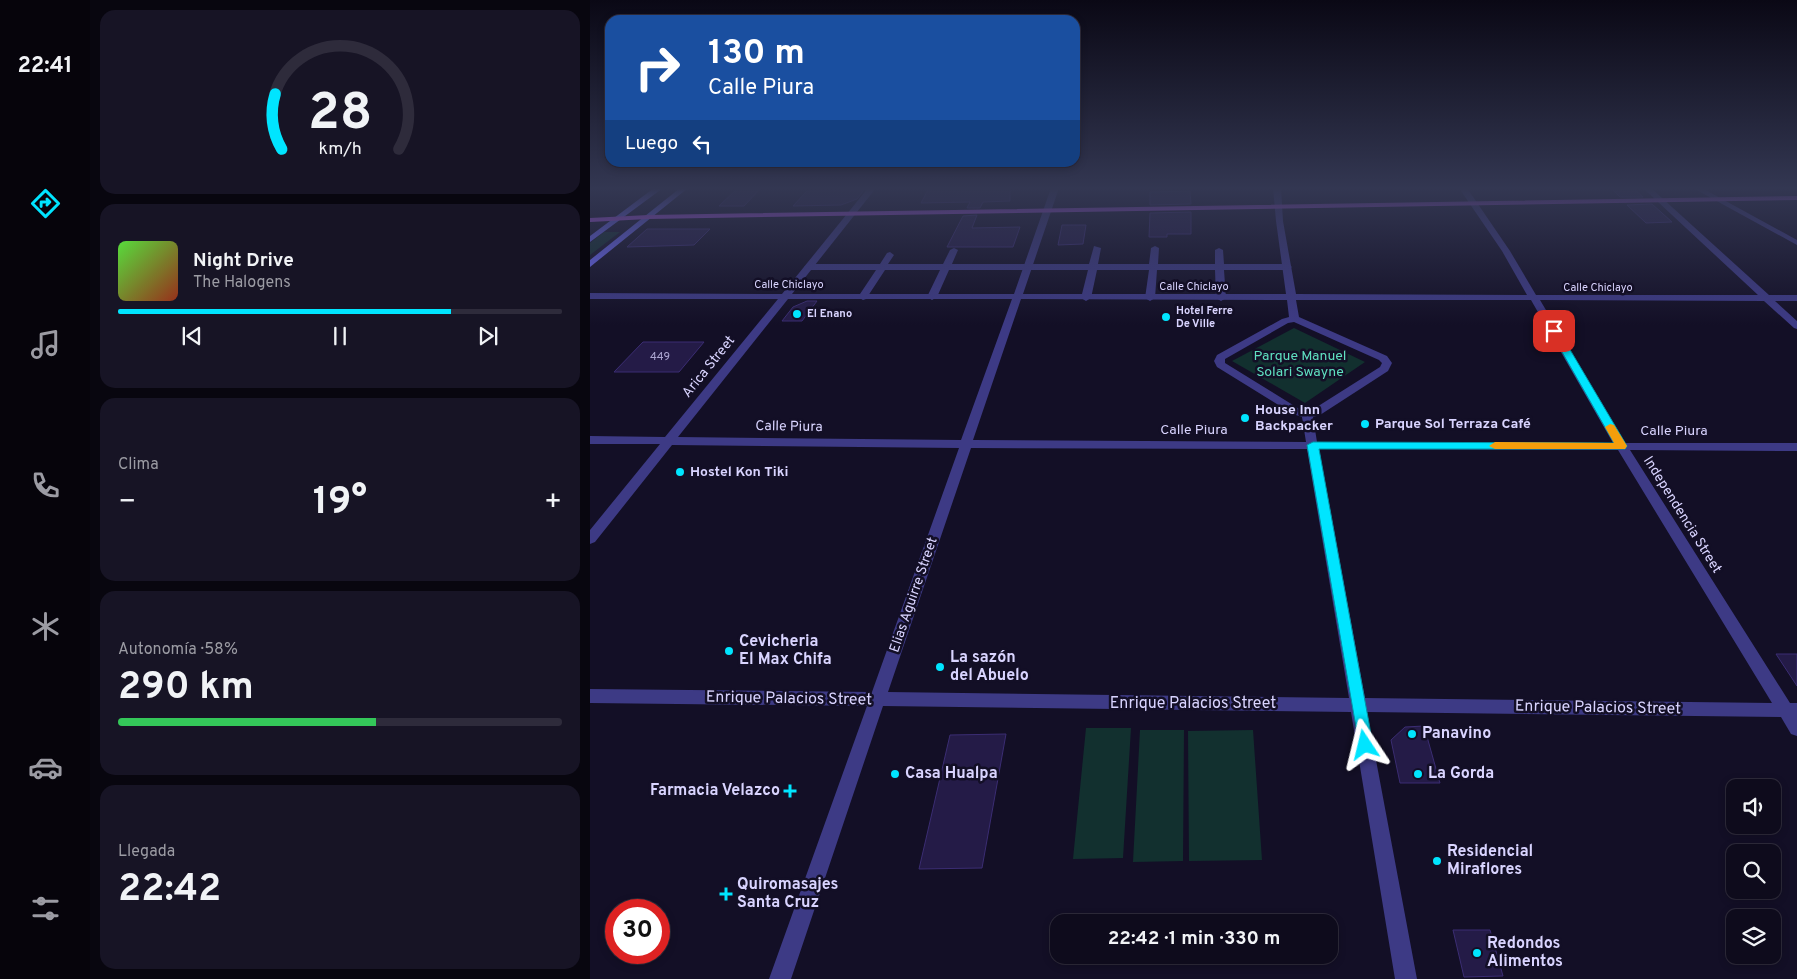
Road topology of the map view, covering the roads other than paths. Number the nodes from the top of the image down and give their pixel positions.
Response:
1 (627, 234) edge
2 (835, 234) edge
3 (1039, 234) edge
4 (1282, 234) edge
5 (1493, 234) edge
6 (1698, 234) edge
7 (1781, 234) edge
8 (1797, 243) edge
9 (1097, 248) dead end
10 (1155, 248) dead end
11 (954, 250) dead end
12 (1219, 250) dead end
13 (890, 255) dead end
14 (590, 264) edge
15 (808, 267) junction
16 (883, 267) junction
17 (946, 267) junction
18 (1027, 267) junction
19 (1093, 267) junction
20 (1152, 267) junction
21 (1220, 267) junction
22 (1288, 267) junction
23 (590, 296) edge
24 (785, 296) junction
25 (864, 296) junction
26 (932, 297) junction
27 (1016, 298) junction
28 (1086, 298) junction
29 (1150, 298) junction
30 (1221, 298) junction
31 (1292, 298) junction
32 (1768, 298) junction
33 (1797, 298) edge
34 (1535, 299) junction
35 (1294, 319) junction
36 (1797, 326) edge
37 (1307, 415) junction
38 (590, 440) edge
39 (669, 440) junction
40 (965, 444) junction
41 (1313, 445) junction
42 (1622, 446) junction
43 (1797, 447) edge
44 (590, 540) edge
45 (590, 696) edge
46 (878, 701) junction
47 (1358, 705) junction
48 (1791, 710) edge
49 (1797, 729) edge
50 (780, 979) edge
51 (1406, 979) edge

1 - 14 main road
2 - 15 street, Arica Street
3 - 18 street, Elias Aguirre Street
4 - 22 street
5 - 34 street, Independencia Street
6 - 32 street
7 - 8 street
9 - 19 street
10 - 20 street
11 - 17 street
12 - 21 street
13 - 16 street
15 - 16 street
15 - 24 street, Arica Street
16 - 17 street
16 - 25 street
17 - 18 street
17 - 26 street
18 - 19 street
18 - 27 street, Elias Aguirre Street
19 - 20 street
19 - 28 street
20 - 21 street
20 - 29 street
21 - 22 street
21 - 30 street
22 - 31 street
23 - 24 street, Calle Chiclayo
24 - 25 street, Calle Chiclayo
24 - 39 street, Arica Street
25 - 26 street, Calle Chiclayo
26 - 27 street, Calle Chiclayo
27 - 28 street, Calle Chiclayo
27 - 40 street, Elias Aguirre Street
28 - 29 street, Calle Chiclayo
29 - 30 street, Calle Chiclayo
30 - 31 street, Calle Chiclayo
31 - 34 street, Calle Chiclayo
31 - 35 street
32 - 33 street, Calle Chiclayo
32 - 34 street, Calle Chiclayo
32 - 36 street
34 - 42 street, Independencia Street
35 - 37 street
35 - 37 street
37 - 41 street
38 - 39 street, Calle Piura
39 - 40 street, Calle Piura
39 - 44 street, Arica Street
40 - 41 street, Calle Piura
40 - 46 street, Elias Aguirre Street
41 - 42 street, Calle Piura
41 - 47 street
42 - 43 street, Calle Piura
42 - 48 street, Independencia Street
45 - 46 street, Enrique Palacios Street
46 - 47 street, Enrique Palacios Street
46 - 50 street, Elias Aguirre Street
47 - 48 street, Enrique Palacios Street
47 - 51 street
48 - 49 street, Independencia Street

